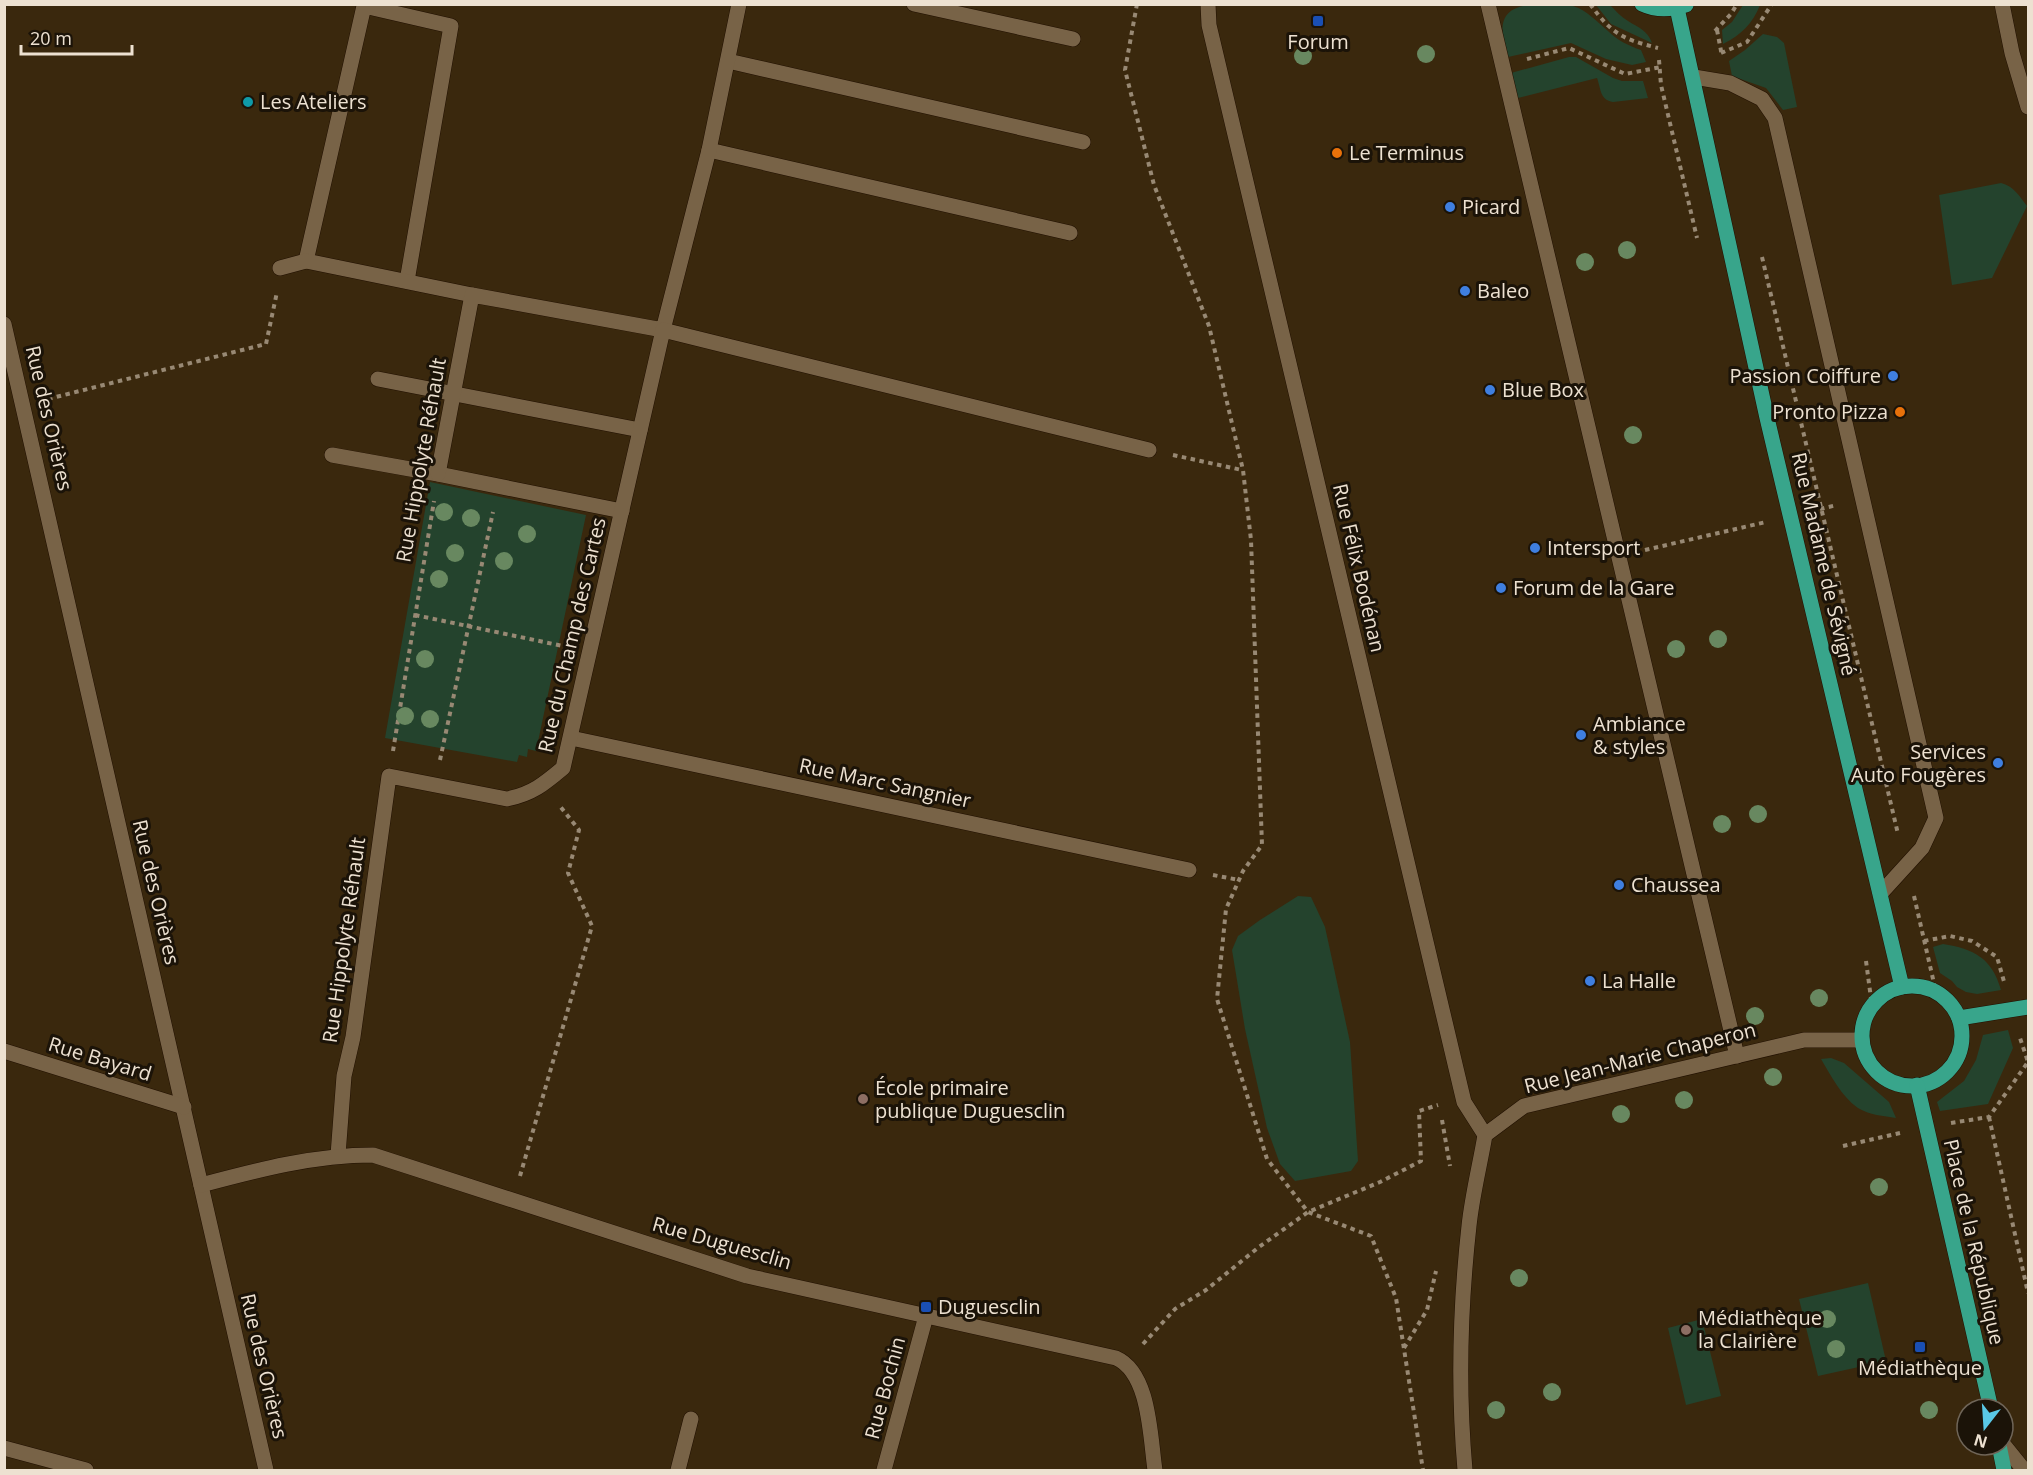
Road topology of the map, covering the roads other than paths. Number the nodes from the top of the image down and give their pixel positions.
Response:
1 (739, 4) edge
2 (914, 4) edge
3 (1208, 4) edge
4 (1488, 4) edge
5 (1642, 4) edge
6 (2002, 4) edge
7 (1682, 6) edge
8 (1073, 39) dead end
9 (728, 61) junction
10 (1692, 70) junction
11 (2028, 107) edge
12 (1083, 142) dead end
13 (709, 150) junction
14 (1070, 233) dead end
15 (306, 261) junction
16 (280, 268) road end
17 (407, 280) junction
18 (472, 295) junction
19 (4, 324) edge
20 (663, 330) junction
21 (378, 379) dead end
22 (454, 392) junction
23 (640, 430) junction
24 (1149, 450) road end
25 (332, 455) dead end
26 (438, 474) junction
27 (622, 511) junction
28 (571, 738) junction
29 (389, 776) joint
30 (1189, 870) dead end
31 (1881, 893) junction
32 (1902, 987) junction
33 (2028, 1007) edge
34 (1959, 1018) junction
35 (1862, 1040) junction
36 (4, 1051) edge
37 (1737, 1056) junction
38 (1917, 1085) junction
39 (183, 1107) junction
40 (1485, 1135) junction
41 (338, 1155) junction
42 (201, 1185) junction
43 (926, 1316) junction
44 (1988, 1397) edge
45 (691, 1419) dead end
46 (4, 1448) edge
47 (2012, 1457) edge
48 (52, 1466) edge
49 (86, 1470) edge
50 (266, 1470) edge
51 (678, 1470) edge
52 (884, 1470) edge
53 (1155, 1470) edge
54 (1465, 1470) edge
55 (2024, 1470) edge

1 - 9 street
2 - 8 street
3 - 40 street, Rue Félix Bodénan
4 - 37 street
5 - 7 main road
6 - 11 street
7 - 10 main road, Rue Madame de Sévigné
9 - 12 street
9 - 13 street
10 - 31 main road, Rue Madame de Sévigné
10 - 31 street
13 - 14 street
13 - 20 street
15 - 16 street
15 - 17 street
15 - 17 street
17 - 18 street
18 - 20 street
18 - 22 street, Rue Hippolyte Réhault
19 - 39 street, Rue des Orières
20 - 23 street, Rue du Champ des Cartes
20 - 24 street
21 - 22 street
22 - 23 street
22 - 26 street, Rue Hippolyte Réhault
23 - 27 street, Rue du Champ des Cartes
25 - 26 street
26 - 27 street
27 - 28 street, Rue du Champ des Cartes
28 - 29 street, Rue du Champ des Cartes
28 - 30 street, Rue Marc Sangnier
29 - 41 street, Rue Hippolyte Réhault
31 - 32 main road, Rue Madame de Sévigné
32 - 34 main road
32 - 35 main road
33 - 34 main road
34 - 38 main road
35 - 37 street, Rue Jean-Marie Chaperon
35 - 38 main road
36 - 39 street, Rue Bayard
37 - 40 street, Rue Jean-Marie Chaperon
38 - 44 main road, Place de la République
39 - 42 street, Rue des Orières
40 - 54 street
41 - 42 street, Rue Duguesclin
41 - 43 street, Rue Duguesclin
42 - 50 street, Rue des Orières
43 - 52 street, Rue Bochin
43 - 53 street, Rue Duguesclin
45 - 51 street
46 - 48 street
47 - 55 street
48 - 49 street

